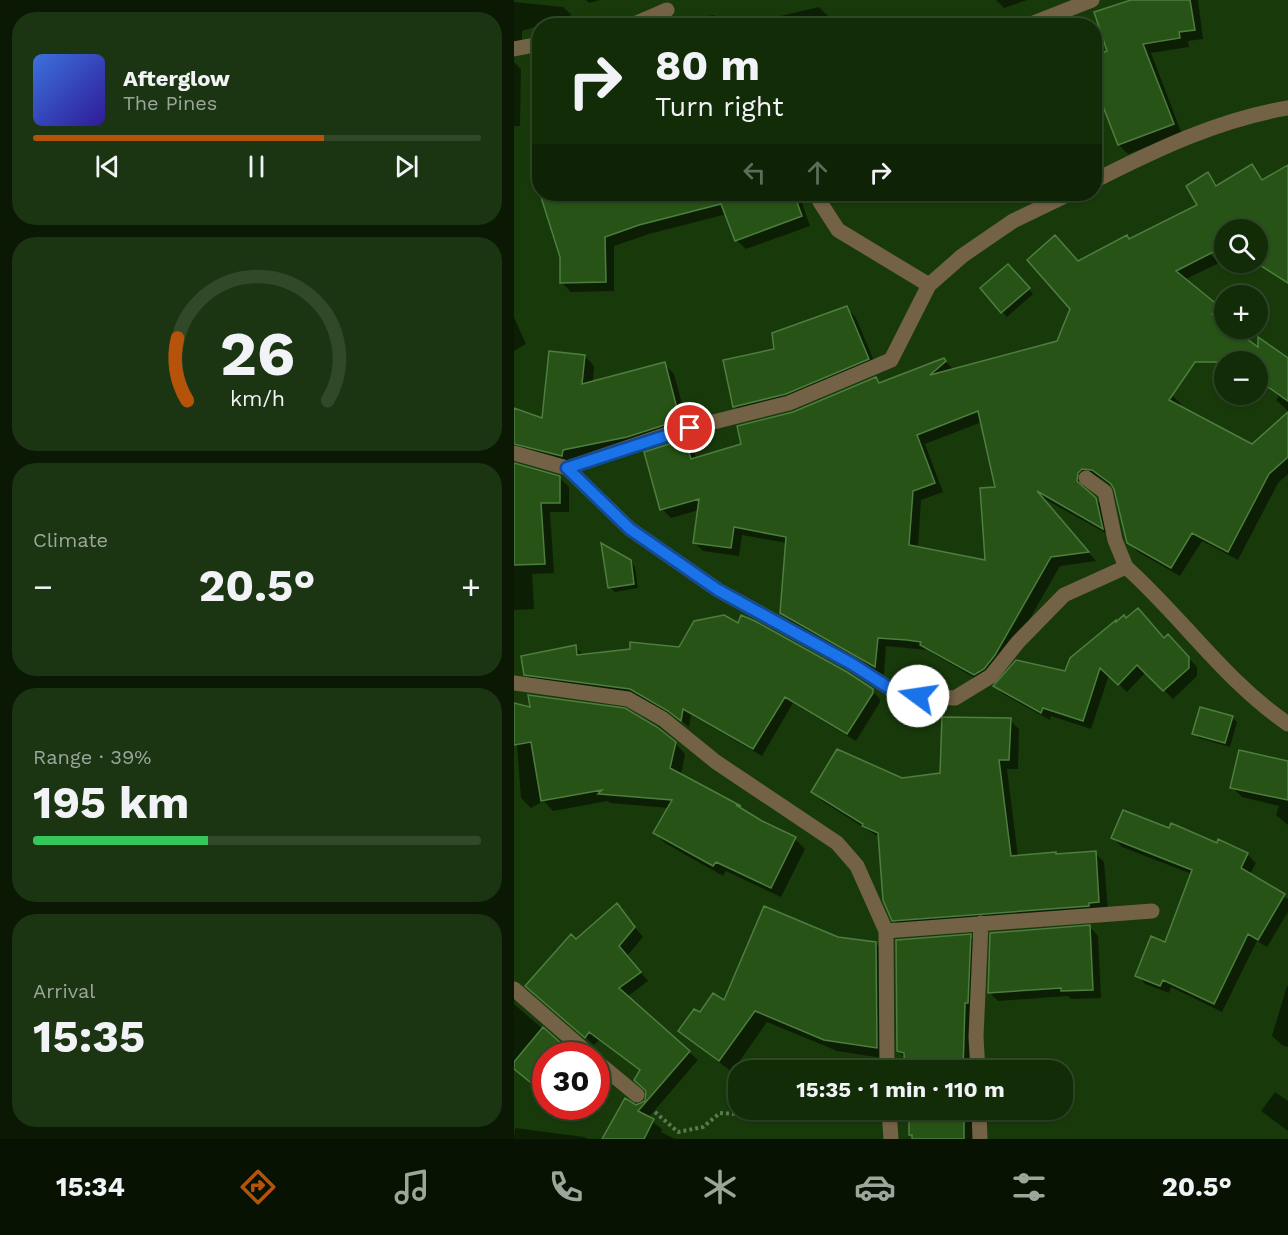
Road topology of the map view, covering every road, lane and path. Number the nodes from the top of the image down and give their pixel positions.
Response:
1 (1092, 0) edge
2 (667, 10) dead end
3 (648, 18) edge
4 (1046, 18) edge
5 (532, 46) edge
6 (514, 49) edge
7 (1288, 108) edge
8 (1102, 177) edge
9 (820, 201) edge
10 (1054, 201) edge
11 (929, 285) junction
12 (514, 453) edge
13 (567, 468) junction
14 (1086, 478) dead end
15 (1126, 567) junction
16 (514, 683) edge
17 (1288, 724) edge
18 (1152, 911) dead end
19 (981, 923) junction
20 (886, 931) junction
21 (514, 989) edge
22 (575, 1042) edge
23 (887, 1060) edge
24 (977, 1060) edge
25 (610, 1073) edge
26 (637, 1095) joint
27 (728, 1114) edge
28 (890, 1120) edge
29 (979, 1120) edge
30 (891, 1139) edge
31 (980, 1139) edge

1 - 4 street
2 - 3 street
5 - 6 street
7 - 8 street
9 - 11 street
10 - 11 street
11 - 13 street
12 - 13 street
13 - 15 street
14 - 15 street
15 - 17 street
16 - 20 street
18 - 19 street
19 - 20 street
19 - 24 street
20 - 23 street
21 - 22 street
25 - 26 street
26 - 27 path
28 - 30 street
29 - 31 street

